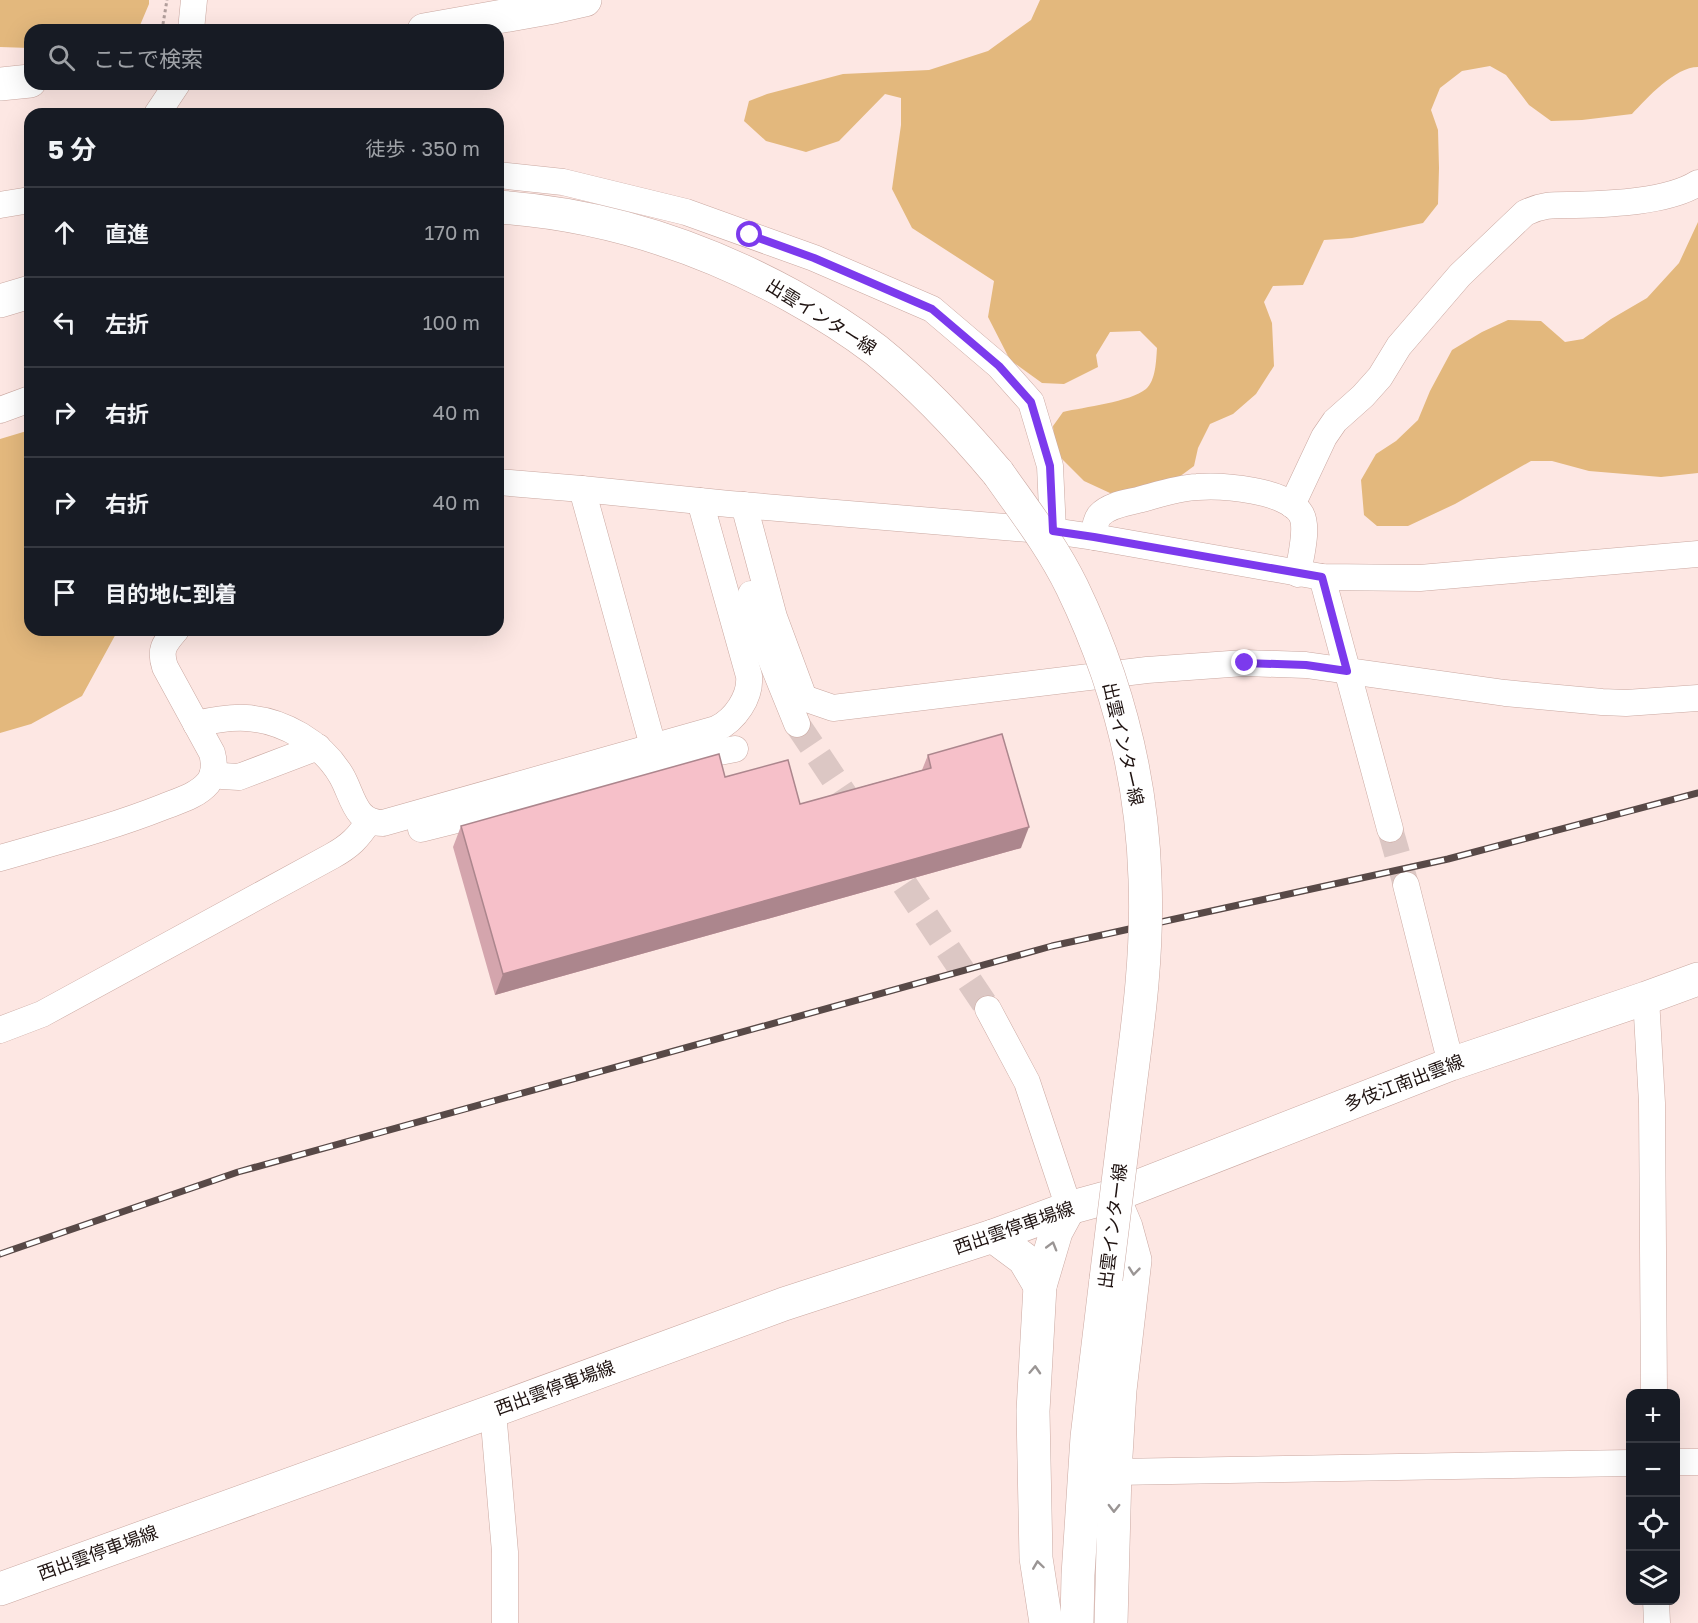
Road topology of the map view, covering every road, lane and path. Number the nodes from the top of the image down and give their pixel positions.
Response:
1 (167, 0) edge
2 (194, 0) edge
3 (585, 0) edge
4 (163, 24) edge
5 (192, 24) edge
6 (458, 24) edge
7 (24, 82) edge
8 (0, 84) edge
9 (173, 90) edge
10 (162, 108) edge
11 (504, 176) edge
12 (1698, 183) edge
13 (24, 201) edge
14 (0, 205) edge
15 (504, 208) edge
16 (24, 294) edge
17 (0, 301) edge
18 (24, 401) edge
19 (0, 410) edge
20 (504, 482) edge
21 (582, 489) junction
22 (700, 501) junction
23 (737, 505) junction
24 (1293, 505) junction
25 (1053, 531) junction
26 (1094, 537) junction
27 (1698, 554) edge
28 (1310, 575) junction
29 (170, 636) edge
30 (1347, 671) junction
31 (1698, 698) edge
32 (196, 724) junction
33 (796, 724) tunnel mouth
34 (652, 746) junction
35 (318, 747) junction
36 (735, 749) dead end
37 (213, 773) junction
38 (1390, 829) tunnel mouth
39 (363, 830) junction
40 (0, 858) edge
41 (1406, 885) tunnel mouth
42 (1698, 979) edge
43 (1646, 998) junction
44 (988, 1009) tunnel mouth
45 (0, 1030) edge
46 (1451, 1064) junction
47 (1113, 1196) junction
48 (1069, 1208) junction
49 (993, 1236) junction
50 (1040, 1286) junction
51 (1654, 1389) edge
52 (493, 1411) junction
53 (1680, 1462) edge
54 (1698, 1462) edge
55 (1626, 1463) edge
56 (1115, 1472) junction
57 (0, 1589) edge
58 (1656, 1605) edge
59 (505, 1623) edge
60 (1046, 1623) edge
61 (1077, 1623) edge
62 (1112, 1623) edge
63 (1657, 1623) edge

1 - 4 path
2 - 5 street
3 - 6 main road
7 - 8 main road
9 - 10 street
11 - 25 street
12 - 24 street
13 - 14 street
15 - 61 main road, 出雲インター線, bridge
16 - 17 main road
18 - 19 street
20 - 21 street
21 - 22 street
21 - 34 street
22 - 23 street
22 - 34 street
23 - 25 street
23 - 30 street
23 - 33 street
24 - 26 street
24 - 28 street
25 - 26 street
26 - 28 street
27 - 28 street
28 - 30 street
29 - 32 street
30 - 31 street
30 - 38 street
32 - 35 street
32 - 37 street
34 - 39 street
35 - 37 street
35 - 39 street
36 - 39 street
37 - 40 street
39 - 45 street
41 - 46 street
42 - 43 main road, 多伎江南出雲線
43 - 46 main road, 多伎江南出雲線
43 - 51 street
44 - 48 street
46 - 47 main road, 多伎江南出雲線
47 - 48 main road, 西出雲停車場線
47 -> 56 main road
48 - 49 main road, 西出雲停車場線
50 -> 48 main road
49 - 50 main road
49 - 52 main road, 西出雲停車場線
60 -> 50 main road
52 - 57 main road, 西出雲停車場線
52 - 59 street
53 - 54 street
55 - 56 street
56 -> 62 main road
58 - 63 street

